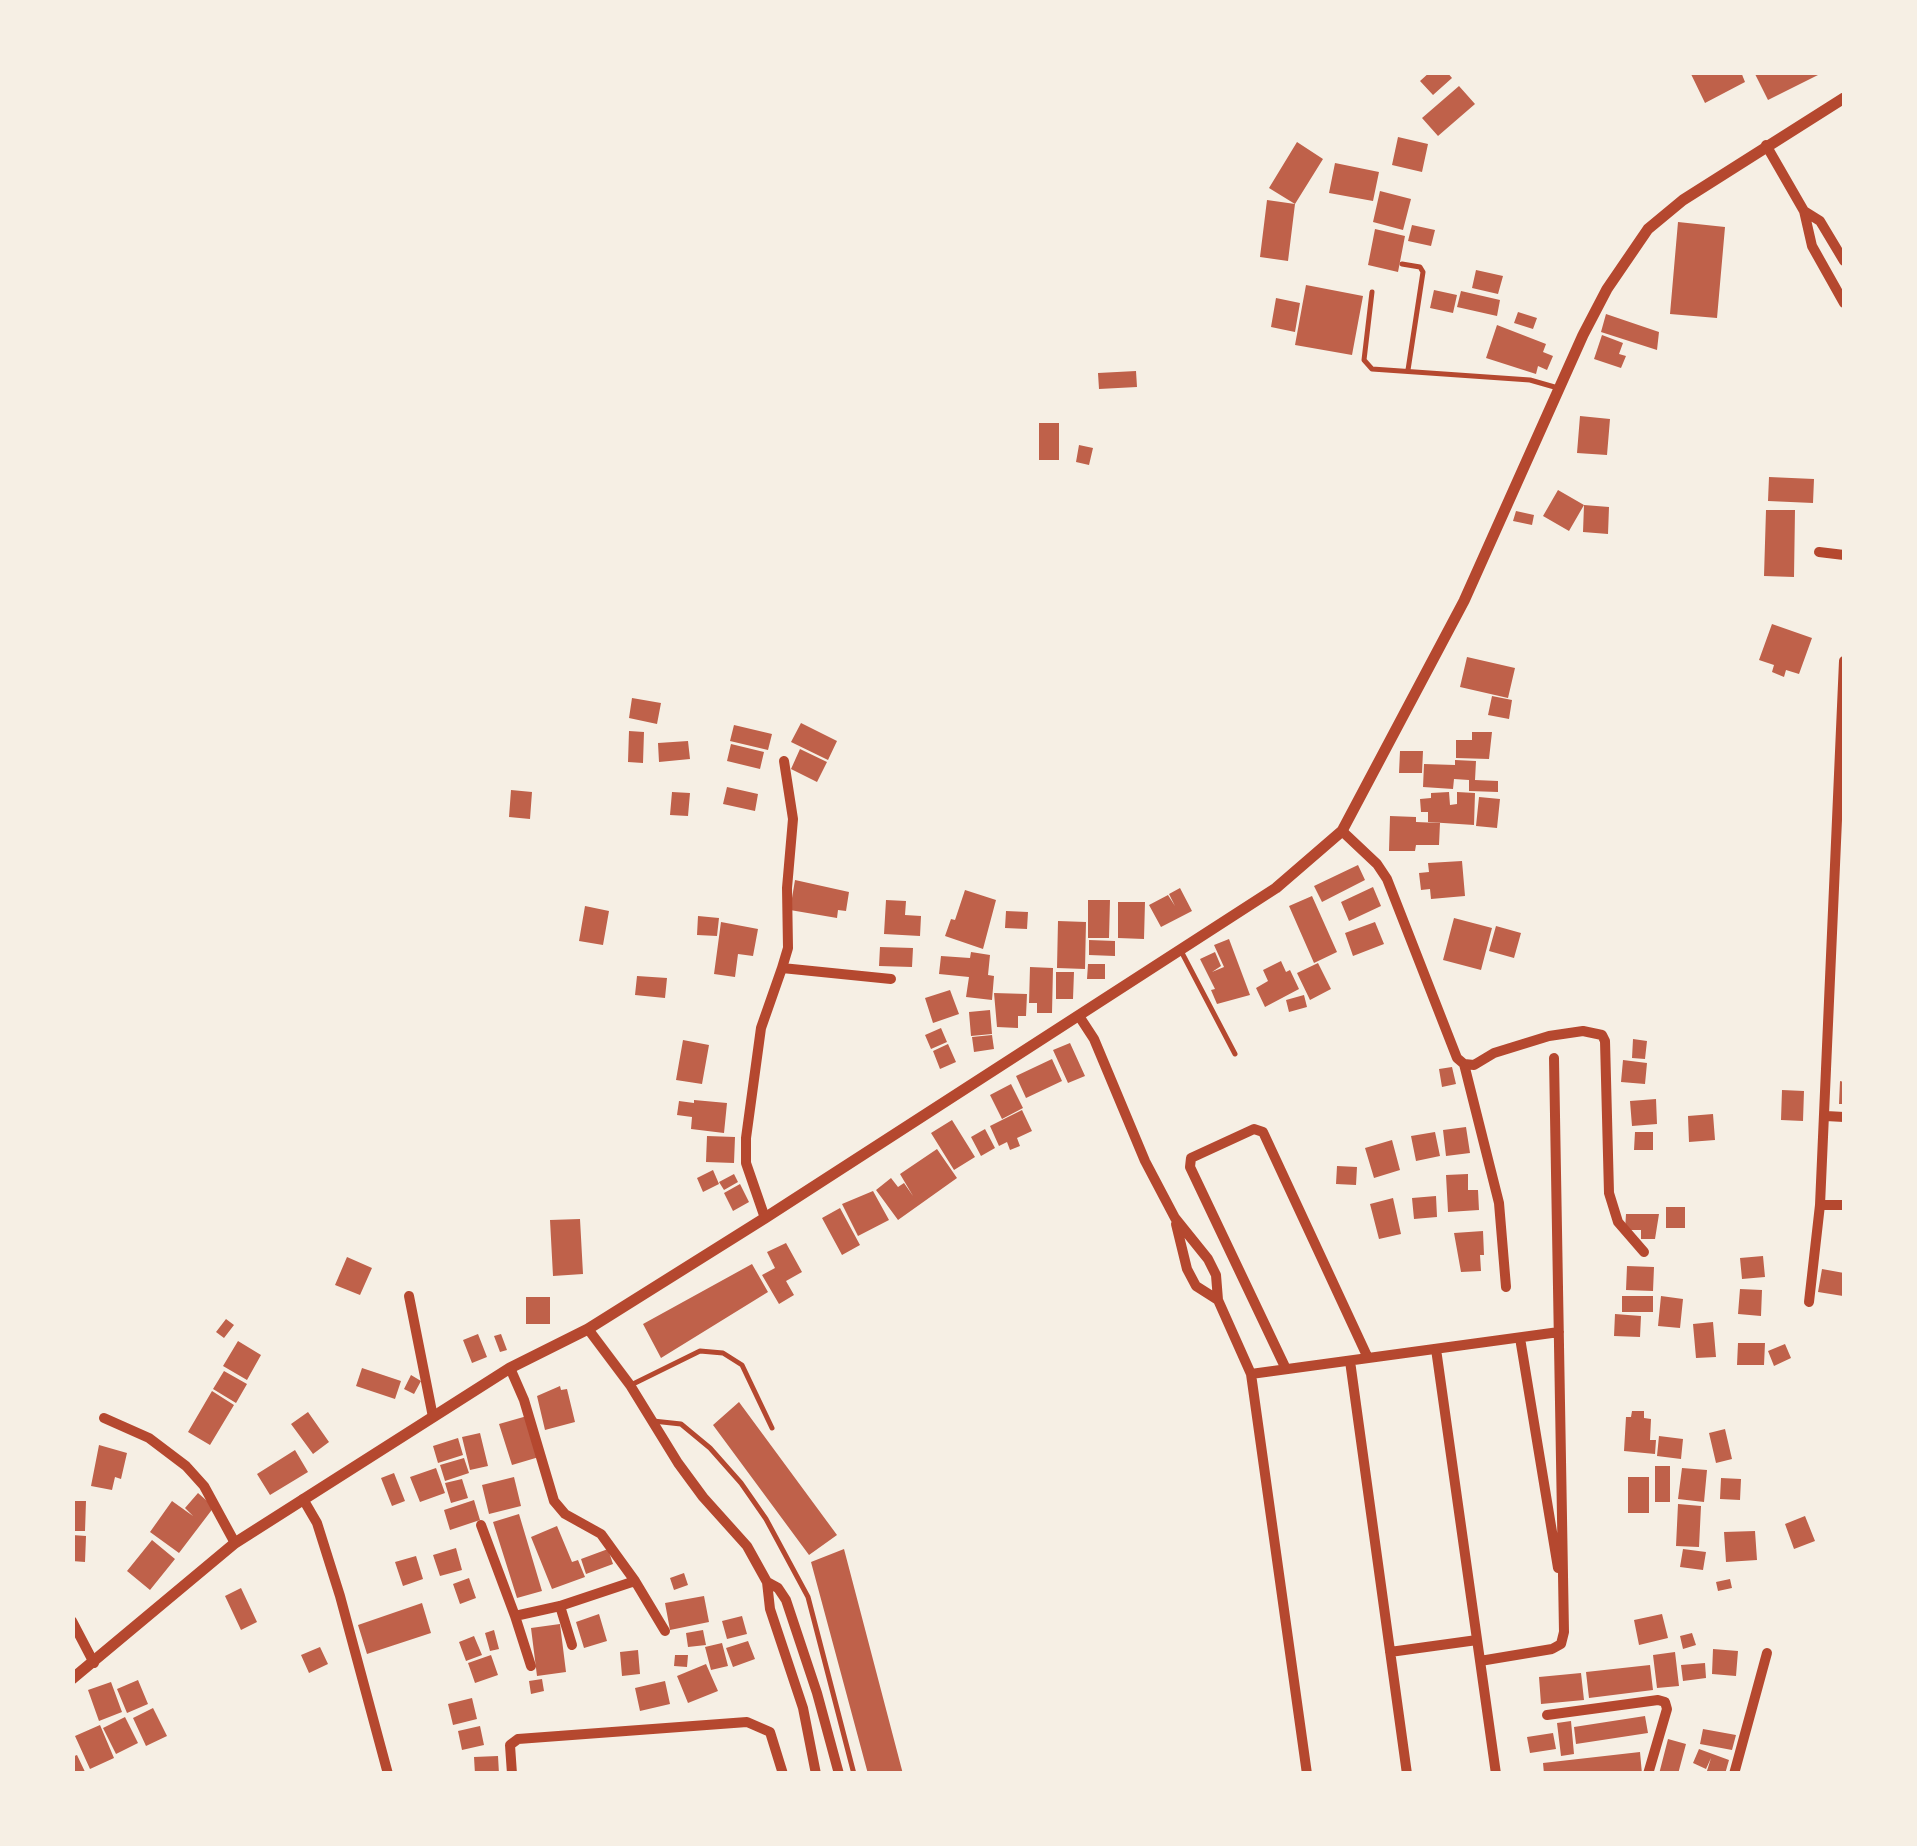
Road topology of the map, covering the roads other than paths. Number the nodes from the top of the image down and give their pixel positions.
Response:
1 (1844, 98) edge
2 (1766, 145) junction
3 (1804, 210) junction
4 (1844, 260) edge
5 (1402, 264) dead end
6 (1372, 292) dead end
7 (1844, 303) edge
8 (1408, 370) junction
9 (1561, 388) junction
10 (1819, 552) dead end
11 (1844, 555) edge
12 (1844, 660) edge
13 (784, 761) dead end
14 (1342, 832) junction
15 (1840, 857) edge
16 (1180, 950) junction
17 (782, 968) junction
18 (890, 979) dead end
19 (1079, 1016) junction
20 (1235, 1054) dead end
21 (1554, 1058) dead end
22 (1464, 1064) junction
23 (1826, 1116) junction
24 (1844, 1118) edge
25 (1844, 1204) edge
26 (1820, 1205) junction
27 (764, 1218) junction
28 (1175, 1218) junction
29 (1644, 1252) dead end
30 (1506, 1287) dead end
31 (410, 1296) dead end
32 (1218, 1300) junction
33 (1810, 1302) dead end
34 (588, 1329) junction
35 (1559, 1332) junction
36 (1520, 1338) junction
37 (1436, 1349) junction
38 (1368, 1358) junction
39 (1350, 1360) junction
40 (510, 1368) junction
41 (1286, 1369) junction
42 (1250, 1374) junction
43 (630, 1385) junction
44 (104, 1418) dead end
45 (433, 1418) junction
46 (650, 1420) junction
47 (772, 1428) dead end
48 (303, 1499) junction
49 (481, 1525) dead end
50 (235, 1542) junction
51 (635, 1581) junction
52 (767, 1582) junction
53 (1564, 1604) junction
54 (560, 1606) junction
55 (515, 1616) junction
56 (72, 1621) edge
57 (665, 1631) dead end
58 (1477, 1640) junction
59 (572, 1646) dead end
60 (1390, 1652) junction
61 (1768, 1653) dead end
62 (1480, 1661) junction
63 (94, 1663) junction
64 (531, 1666) dead end
65 (72, 1679) edge
66 (1547, 1714) dead end
67 (388, 1774) edge
68 (512, 1774) edge
69 (784, 1774) edge
70 (816, 1774) edge
71 (840, 1774) edge
72 (854, 1774) edge
73 (1307, 1774) edge
74 (1408, 1774) edge
75 (1496, 1774) edge
76 (1648, 1774) edge
77 (1734, 1774) edge

1 - 2 street
2 - 3 street
2 - 9 street
3 - 4 street
3 - 7 street
5 - 8 lane
6 - 8 lane
8 - 9 lane
9 - 14 street
10 - 11 street
12 - 15 street
13 - 17 street
14 - 16 street
14 - 22 street
15 - 23 street
16 - 19 street
16 - 20 lane
17 - 18 street
17 - 27 street
19 - 27 street
19 - 28 street
21 - 35 street
22 - 29 street
22 - 30 street
23 - 24 street
23 - 26 street
25 - 26 street
26 - 33 street
27 - 34 street
28 - 32 street
28 - 32 street
31 - 45 street
32 - 42 street
34 - 40 street
34 - 43 street
35 - 36 street
35 - 53 street
36 - 37 street
36 - 53 street
37 - 38 street
37 - 58 street
38 - 39 street
38 - 41 street
39 - 41 street
39 - 60 street
40 - 45 street
40 - 51 street
41 - 42 street
42 - 73 street
43 - 46 street
43 - 47 lane
44 - 50 street
45 - 48 street
46 - 52 street
46 - 72 lane
48 - 50 street
48 - 67 street
49 - 55 street
50 - 63 street
51 - 54 street
51 - 57 street
52 - 70 street
52 - 71 street
53 - 62 street
54 - 55 street
54 - 59 street
55 - 64 street
56 - 63 street
58 - 60 street
58 - 62 street
60 - 74 street
61 - 77 street
62 - 75 street
63 - 65 street
66 - 76 street
68 - 69 street

